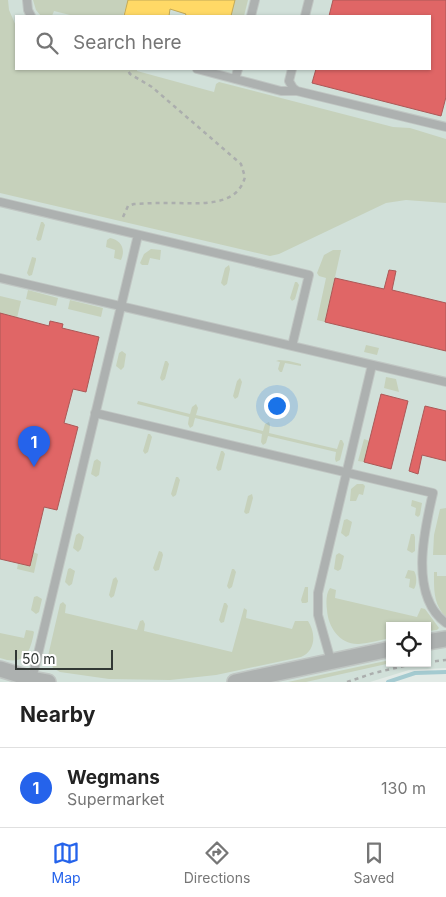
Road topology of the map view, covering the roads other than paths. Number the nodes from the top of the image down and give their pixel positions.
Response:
1 (27, 0) edge
2 (256, 0) edge
3 (309, 0) edge
4 (30, 15) edge
5 (251, 15) edge
6 (305, 15) edge
7 (201, 70) edge
8 (238, 70) edge
9 (292, 70) edge
10 (235, 79) junction
11 (297, 90) junction
12 (446, 127) edge
13 (0, 202) edge
14 (138, 235) junction
15 (0, 278) edge
16 (121, 306) junction
17 (292, 346) junction
18 (372, 365) junction
19 (446, 382) edge
20 (95, 413) junction
21 (347, 472) junction
22 (446, 623) edge
23 (446, 639) edge
24 (431, 641) edge
25 (386, 650) edge
26 (331, 661) junction
27 (0, 670) edge
28 (32, 679) junction
29 (48, 682) edge
30 (235, 682) edge

1 - 4 lane
2 - 5 lane
3 - 6 lane
7 - 10 lane
8 - 10 lane
9 - 11 lane
10 - 11 lane
11 - 12 lane
13 - 14 lane
14 - 16 lane
14 - 17 lane
15 - 16 lane
16 - 17 lane
16 - 20 lane
17 - 18 lane
18 - 19 lane
18 - 21 lane
20 - 21 lane
20 - 28 lane
21 - 22 lane
21 - 26 lane
23 - 24 street
25 - 26 street
26 - 30 street
27 - 28 street
28 - 29 street

